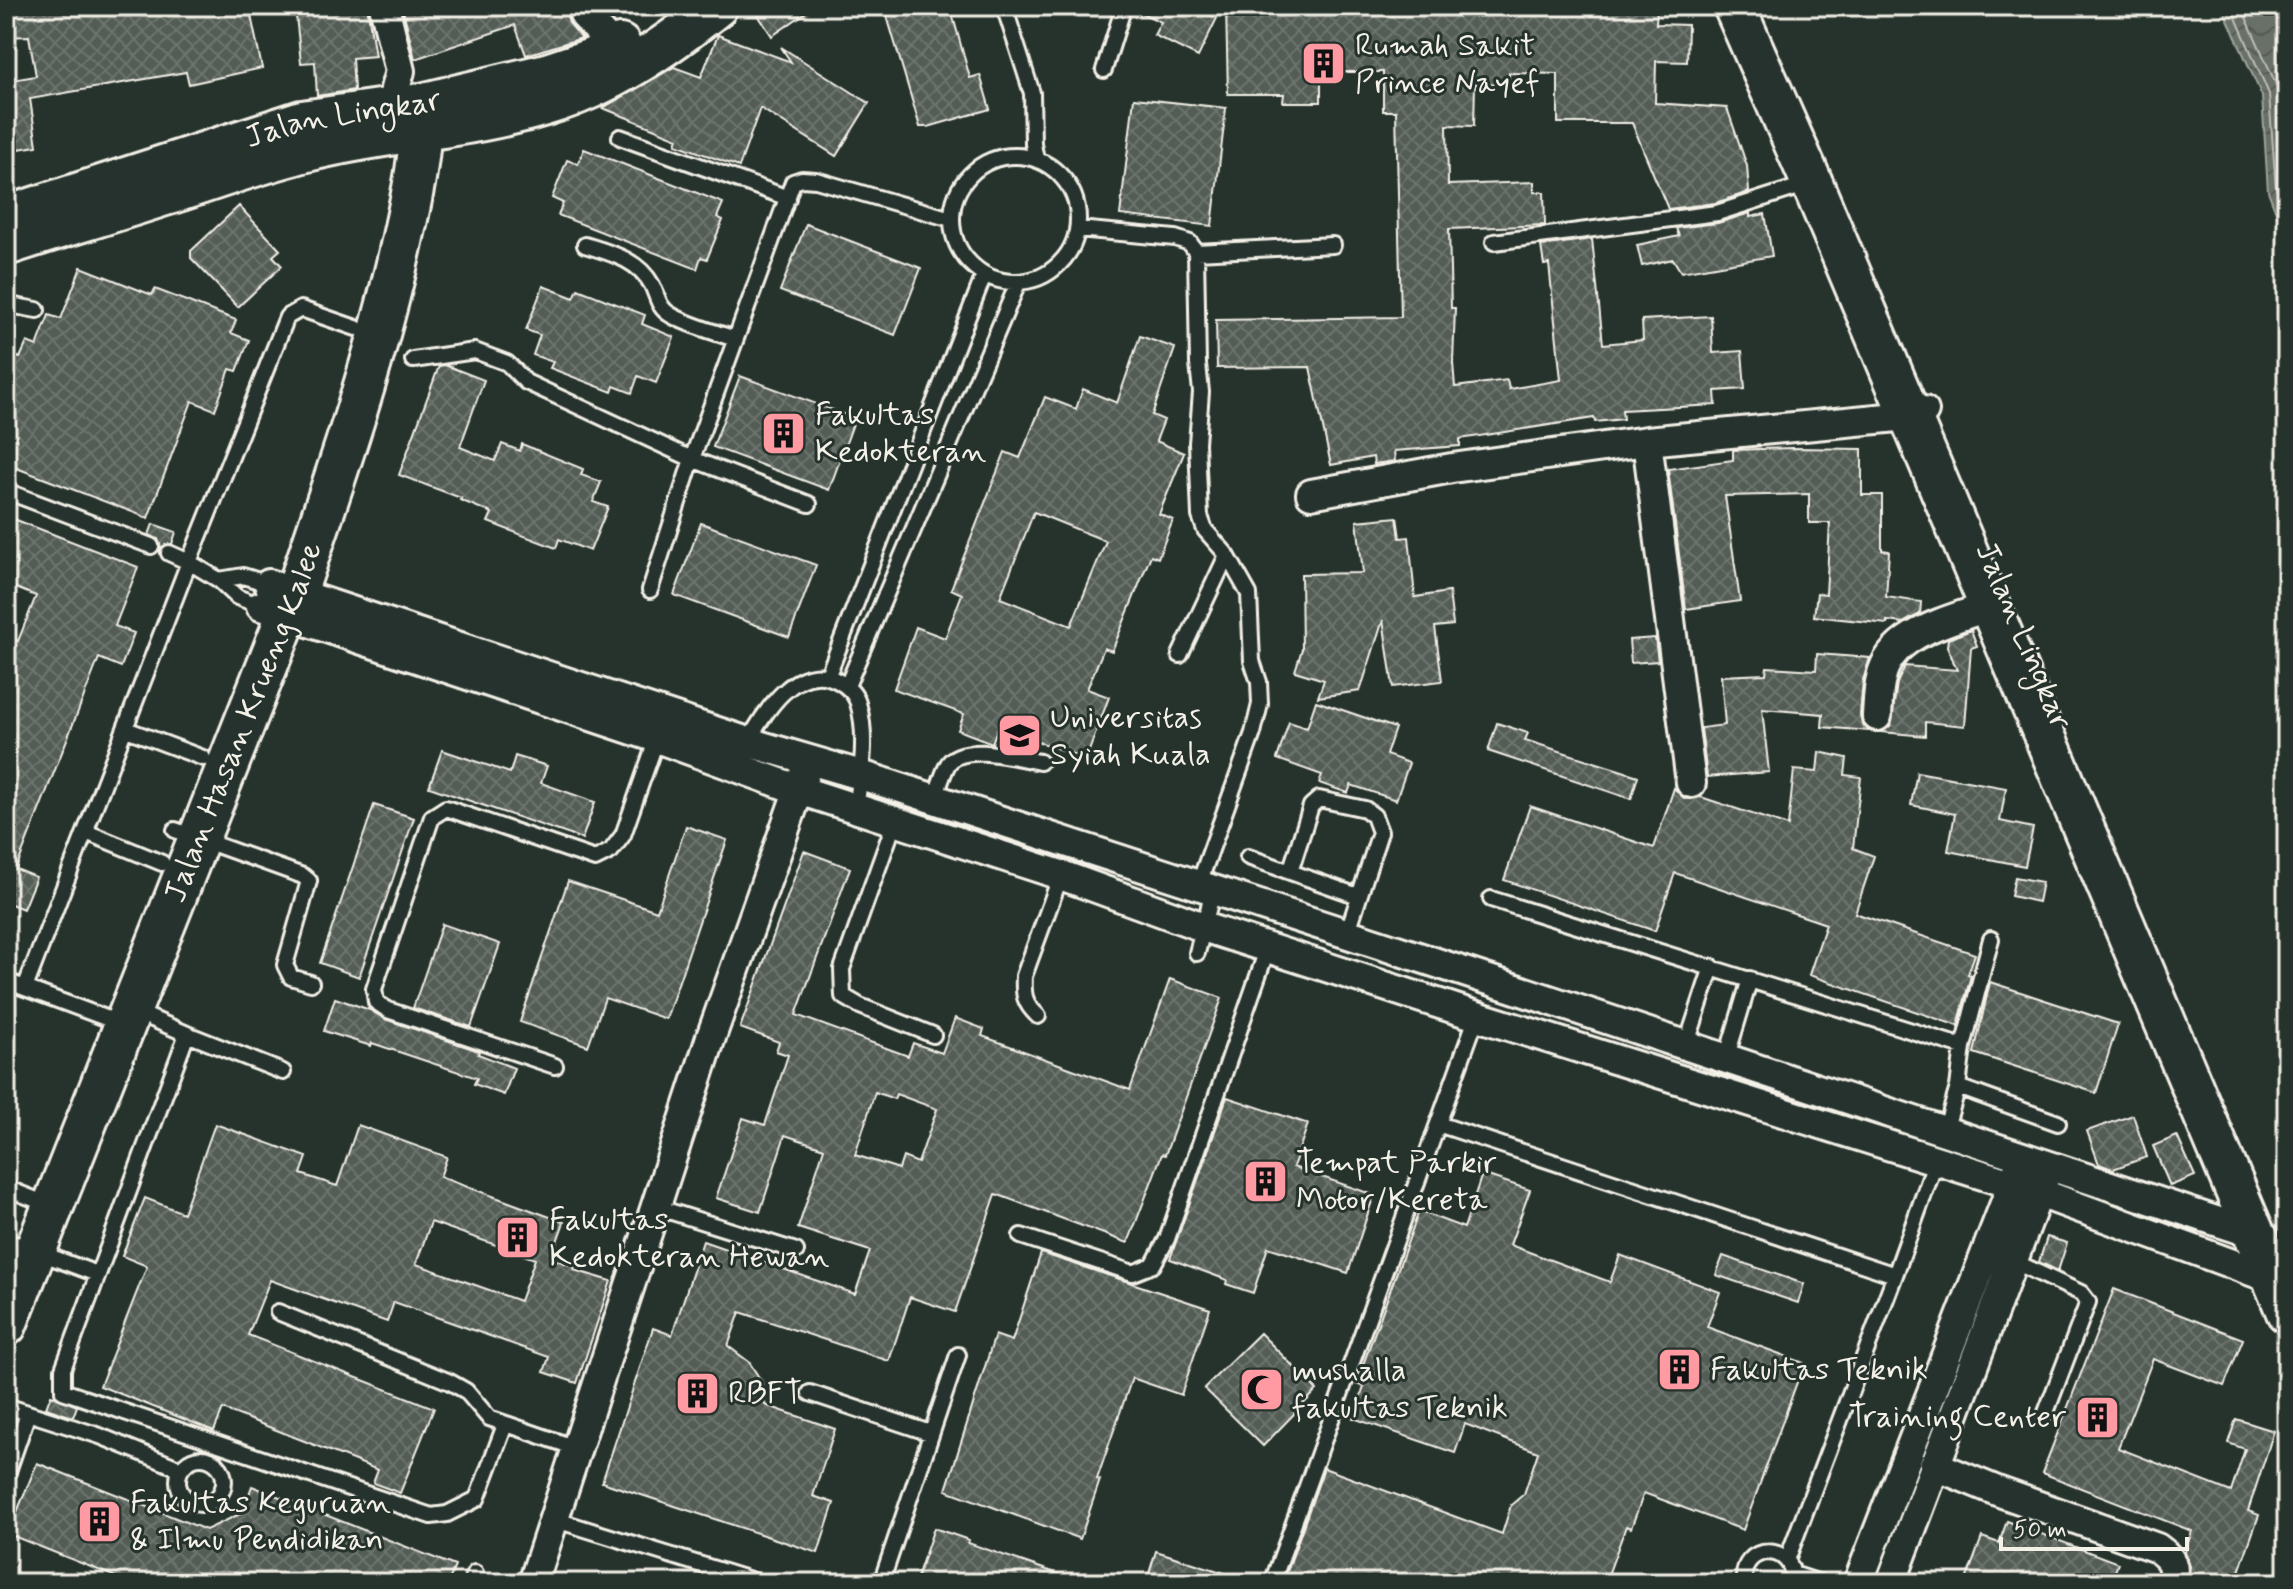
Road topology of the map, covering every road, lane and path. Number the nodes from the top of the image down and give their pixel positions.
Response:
1 (384, 6) edge
2 (581, 6) edge
3 (672, 6) edge
4 (717, 6) edge
5 (1004, 6) edge
6 (1124, 6) edge
7 (1734, 6) edge
8 (1759, 6) edge
9 (615, 48) junction
10 (1104, 70) dead end
11 (407, 109) junction
12 (620, 137) dead end
13 (1036, 159) junction
14 (1812, 183) junction
15 (788, 198) junction
16 (6, 217) edge
17 (951, 219) junction
18 (1078, 229) junction
19 (1494, 242) dead end
20 (6, 245) edge
21 (585, 245) dead end
22 (1333, 245) dead end
23 (1196, 252) junction
24 (984, 275) junction
25 (1018, 283) junction
26 (6, 308) edge
27 (37, 310) dead end
28 (356, 328) junction
29 (735, 339) junction
30 (413, 360) dead end
31 (1918, 413) junction
32 (1647, 441) junction
33 (692, 459) junction
34 (6, 491) edge
35 (1311, 494) dead end
36 (809, 504) dead end
37 (151, 546) dead end
38 (169, 553) dead end
39 (1227, 555) junction
40 (189, 562) junction
41 (219, 580) junction
42 (650, 590) dead end
43 (278, 600) junction
44 (1989, 606) junction
45 (1180, 655) dead end
46 (828, 675) junction
47 (847, 686) junction
48 (1877, 716) dead end
49 (126, 729) junction
50 (657, 738) junction
51 (742, 754) junction
52 (203, 758) junction
53 (809, 760) junction
54 (1040, 762) dead end
55 (861, 775) junction
56 (1691, 783) dead end
57 (799, 790) junction
58 (934, 800) junction
59 (856, 808) junction
60 (895, 821) junction
61 (86, 832) junction
62 (179, 844) junction
63 (1248, 857) dead end
64 (1290, 872) junction
65 (1061, 875) junction
66 (1206, 888) junction
67 (1358, 896) junction
68 (1491, 899) dead end
69 (1347, 934) junction
70 (1991, 939) dead end
71 (1200, 940) junction
72 (1268, 947) junction
73 (1712, 967) junction
74 (1750, 979) junction
75 (1489, 980) junction
76 (6, 981) edge
77 (311, 983) dead end
78 (25, 988) junction
79 (1038, 1016) dead end
80 (1477, 1016) junction
81 (120, 1018) junction
82 (187, 1034) junction
83 (933, 1035) dead end
84 (1686, 1046) junction
85 (1963, 1047) junction
86 (1726, 1059) junction
87 (555, 1066) dead end
88 (283, 1072) dead end
89 (1677, 1079) junction
90 (1958, 1087) junction
91 (1717, 1092) junction
92 (2058, 1123) dead end
93 (1438, 1124) junction
94 (1945, 1131) junction
95 (1936, 1161) junction
96 (2036, 1162) junction
97 (2025, 1188) junction
98 (20, 1194) edge
99 (656, 1207) junction
100 (1021, 1236) dead end
101 (796, 1251) dead end
102 (19, 1255) edge
103 (2011, 1260) junction
104 (2278, 1269) edge
105 (97, 1274) junction
106 (1895, 1275) junction
107 (278, 1312) dead end
108 (6, 1325) edge
109 (958, 1355) dead end
110 (810, 1393) dead end
111 (6, 1406) edge
112 (28, 1413) junction
113 (2045, 1415) dead end
114 (505, 1425) junction
115 (930, 1433) junction
116 (576, 1448) junction
117 (1934, 1465) junction
118 (181, 1469) dead end
119 (6, 1477) edge
120 (553, 1519) junction
121 (1790, 1572) edge
122 (533, 1583) edge
123 (760, 1583) edge
124 (881, 1583) edge
125 (1272, 1583) edge
126 (1745, 1583) edge
127 (1820, 1583) edge
128 (1858, 1583) edge
129 (1891, 1583) edge
130 (2170, 1583) edge

1 - 11 street
2 - 9 street
3 - 9 street, Jalan Lingkar
4 - 11 street
5 - 13 lane
6 - 10 lane
7 - 14 street
8 - 31 street, Jalan Lingkar
9 - 11 street, Jalan Lingkar
11 - 16 street, Jalan Lingkar
11 - 20 street
11 - 28 street, Jalan Hasan Krueng Kalee
11 - 43 street, Jalan Hasan Krueng Kalee
12 - 15 lane
13 - 17 lane
13 - 18 lane
14 - 19 lane
14 - 31 street
15 - 17 lane
15 - 29 lane
17 - 24 lane
18 - 23 lane
18 - 25 lane
21 - 29 lane
22 - 23 lane
23 - 39 lane
24 - 25 lane
24 - 46 lane
25 - 47 lane
26 - 27 lane
28 - 40 lane
28 - 43 street, Jalan Hasan Krueng Kalee
29 - 33 lane
30 - 33 lane
31 - 32 street
31 - 44 street
31 - 104 street, Jalan Lingkar
32 - 35 street
32 - 56 street
33 - 36 lane
33 - 42 lane
34 - 37 lane
38 - 40 lane
39 - 45 lane
39 - 66 lane
40 - 41 lane
40 - 49 lane
41 - 43 lane
41 - 43 lane
43 - 50 street
43 - 51 street
43 - 52 street, Jalan Hasan Krueng Kalee
43 - 62 street, Jalan Hasan Krueng Kalee
44 - 48 street
44 - 104 street
46 - 47 lane
46 - 51 lane
47 - 55 lane
49 - 52 lane
49 - 61 lane
50 - 51 street
50 - 87 lane
51 - 53 street
51 - 57 street
52 - 62 street, Jalan Hasan Krueng Kalee
53 - 55 street
53 - 57 street
54 - 58 lane
55 - 58 street
55 - 59 lane
57 - 59 street
57 - 99 street
58 - 66 street
59 - 60 street
60 - 65 street
60 - 83 lane
61 - 62 lane
61 - 78 lane
62 - 77 lane
62 - 81 street, Jalan Hasan Krueng Kalee
63 - 64 lane
64 - 67 lane
64 - 67 lane
65 - 71 street
65 - 79 lane
66 - 69 street
66 - 71 lane
67 - 69 lane
68 - 73 lane
69 - 75 street
70 - 85 lane
71 - 72 street
72 - 80 street
72 - 100 lane
73 - 74 lane
73 - 84 lane
74 - 85 lane
74 - 86 lane
75 - 80 street
75 - 84 street
76 - 78 lane
78 - 81 lane
80 - 89 street
80 - 93 lane
81 - 82 lane
81 - 98 street, Jalan Hasan Krueng Kalee
81 - 102 street, Jalan Hasan Krueng Kalee
82 - 88 lane
82 - 105 lane
84 - 86 street
84 - 89 street
85 - 90 lane
86 - 91 street
86 - 94 street
89 - 91 street
90 - 92 lane
90 - 94 lane
91 - 95 street
93 - 106 lane
93 - 125 lane
94 - 95 street
94 - 96 street
95 - 97 street
95 - 106 lane
96 - 97 street
96 - 104 street
97 - 103 street
97 - 104 street
97 - 128 street
98 - 102 street, Jalan Hasan Krueng Kalee
99 - 101 lane
99 - 116 street
102 - 105 lane
102 - 108 street, Jalan Hasan Krueng Kalee
103 - 113 lane
103 - 117 street
105 - 114 lane
106 - 121 lane
107 - 114 lane
109 - 115 lane
110 - 115 lane
111 - 112 lane
112 - 118 lane
112 - 119 lane
114 - 116 lane
115 - 124 lane
116 - 120 street
117 - 129 street
117 - 130 street
120 - 122 street
120 - 123 lane
121 - 126 lane
121 - 127 lane

